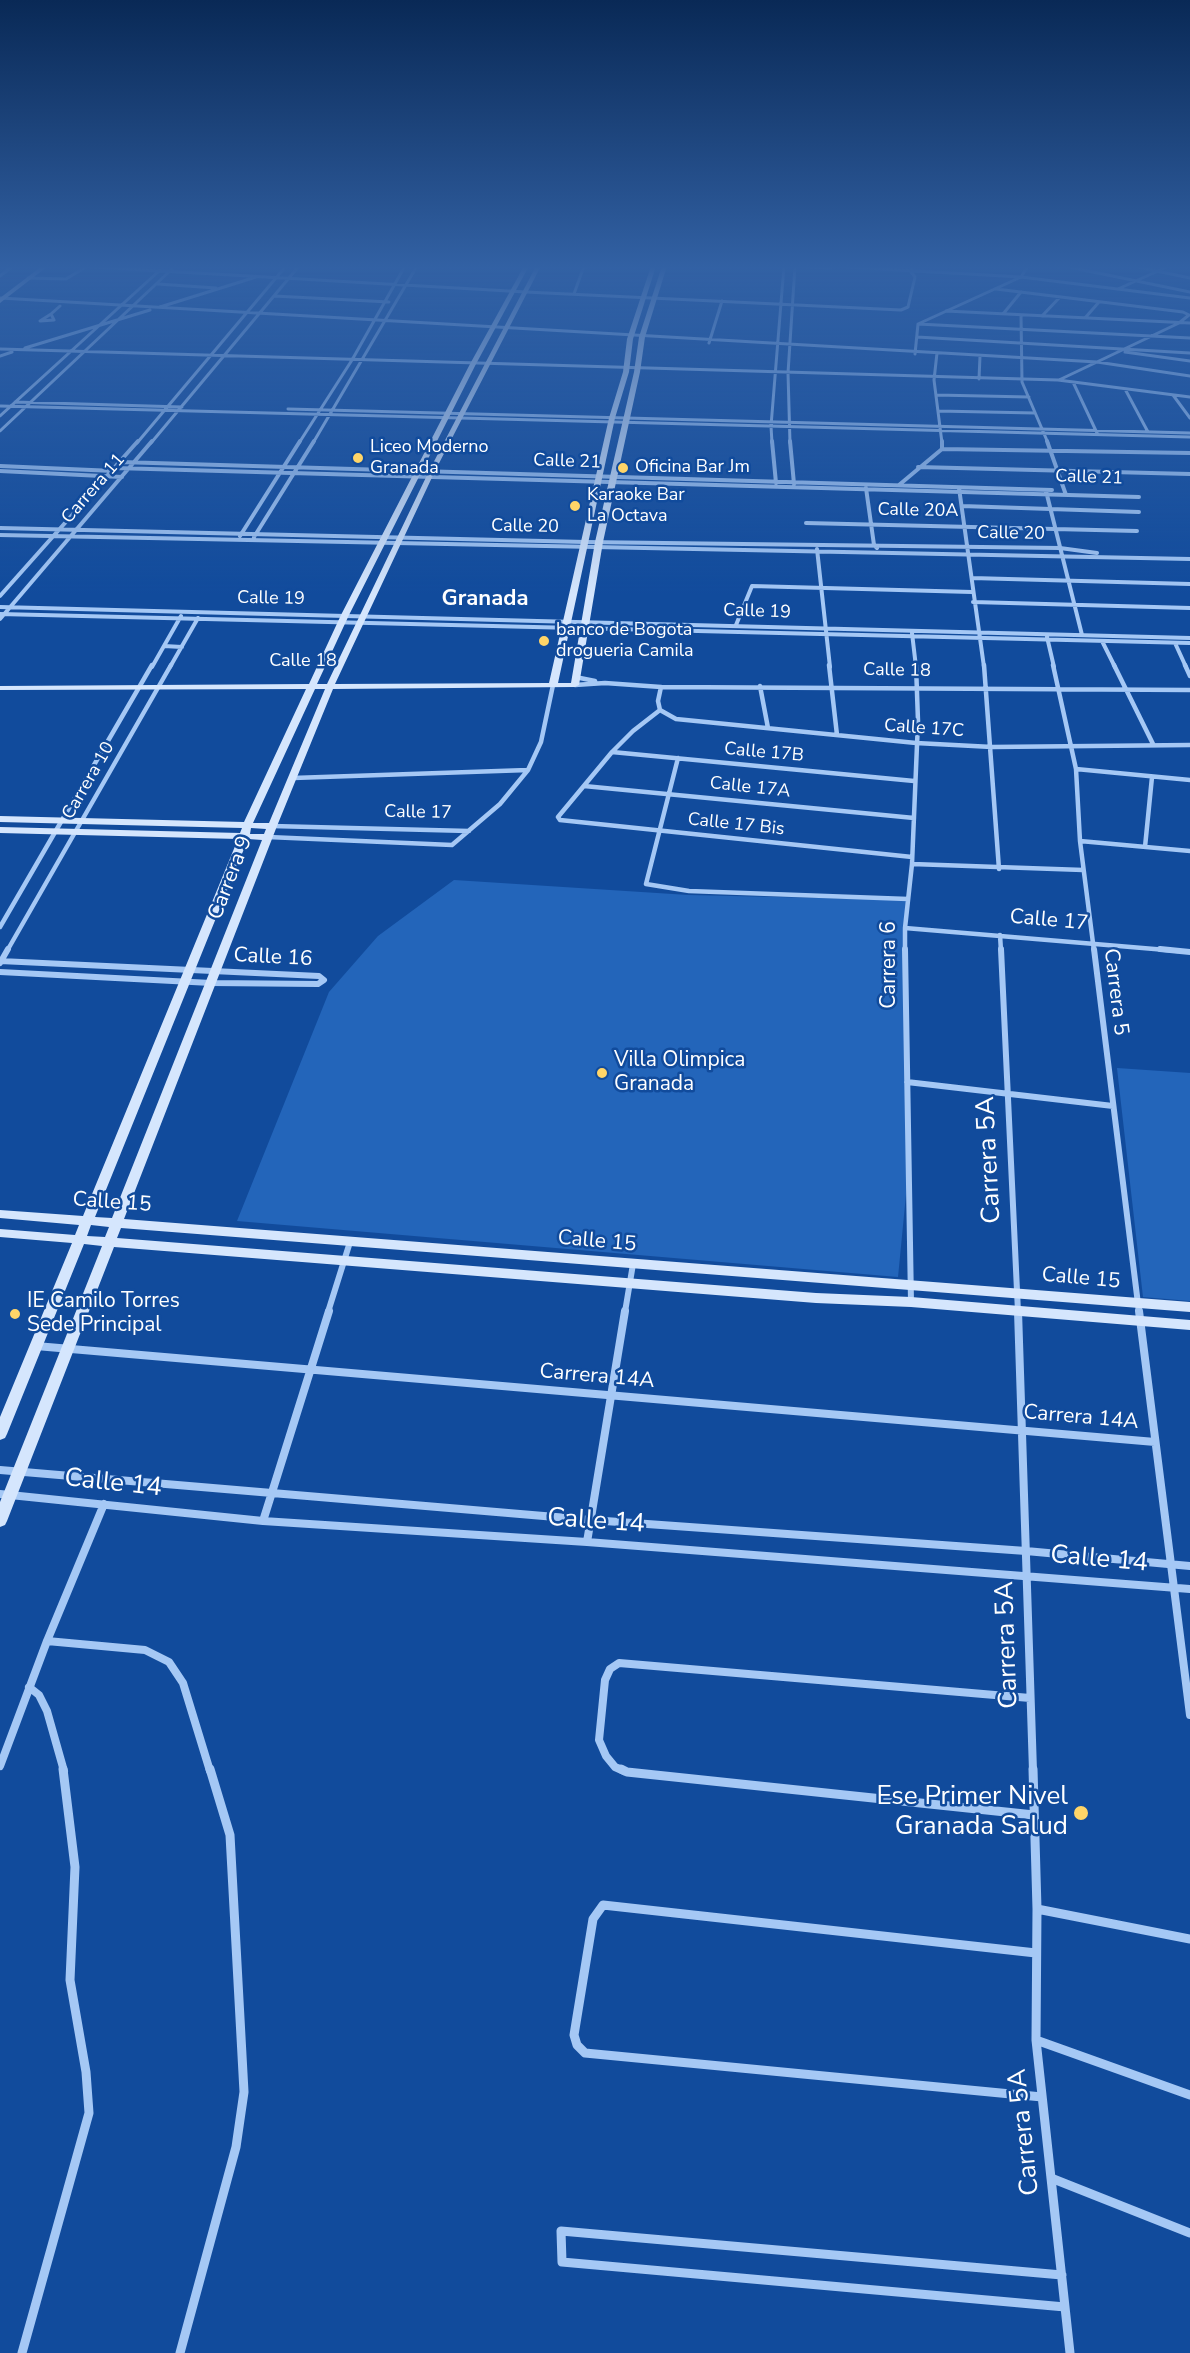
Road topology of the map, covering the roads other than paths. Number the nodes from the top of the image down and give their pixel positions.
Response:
1 (42, 376) edge
2 (56, 376) edge
3 (59, 376) joint
4 (192, 376) edge
5 (208, 376) edge
6 (341, 376) edge
7 (353, 376) edge
8 (467, 376) edge
9 (483, 376) edge
10 (624, 376) edge
11 (636, 376) edge
12 (774, 376) edge
13 (788, 376) edge
14 (841, 376) edge
15 (934, 376) edge
16 (978, 376) edge
17 (1022, 376) edge
18 (1068, 376) edge
19 (934, 379) junction
20 (978, 379) junction
21 (1022, 381) junction
22 (1056, 381) junction
23 (1073, 384) junction
24 (1126, 390) junction
25 (936, 395) junction
26 (1029, 397) junction
27 (1174, 397) junction
28 (1190, 399) edge
29 (30, 403) junction
30 (0, 404) edge
31 (13, 404) junction
32 (167, 406) junction
33 (182, 406) junction
34 (26, 407) junction
35 (164, 410) junction
36 (178, 411) junction
37 (938, 411) junction
38 (317, 412) junction
39 (331, 412) junction
40 (1035, 413) junction
41 (0, 416) edge
42 (447, 416) junction
43 (462, 416) junction
44 (1190, 418) edge
45 (612, 420) junction
46 (626, 420) junction
47 (771, 424) junction
48 (788, 424) junction
49 (942, 428) junction
50 (1095, 430) junction
51 (0, 431) edge
52 (1044, 431) junction
53 (1148, 432) junction
54 (1098, 435) junction
55 (1190, 435) edge
56 (942, 449) junction
57 (1052, 452) junction
58 (1190, 453) edge
59 (120, 462) junction
60 (135, 462) junction
61 (0, 466) edge
62 (284, 467) junction
63 (298, 467) junction
64 (918, 467) junction
65 (113, 470) junction
66 (128, 470) junction
67 (0, 471) edge
68 (1060, 471) junction
69 (280, 473) junction
70 (295, 473) junction
71 (418, 474) junction
72 (432, 474) junction
73 (1190, 474) edge
74 (106, 476) junction
75 (122, 477) junction
76 (599, 479) junction
77 (611, 479) junction
78 (776, 484) junction
79 (794, 485) junction
80 (866, 487) junction
81 (96, 488) junction
82 (112, 488) junction
83 (898, 488) junction
84 (959, 490) junction
85 (1047, 492) junction
86 (1065, 493) junction
87 (962, 506) junction
88 (1051, 509) junction
89 (1139, 512) dead end
90 (806, 523) dead end
91 (871, 524) junction
92 (963, 526) junction
93 (1055, 527) junction
94 (0, 528) edge
95 (59, 529) junction
96 (76, 530) junction
97 (1137, 531) dead end
98 (241, 533) junction
99 (255, 534) junction
100 (0, 535) edge
101 (53, 536) junction
102 (71, 536) junction
103 (238, 540) junction
104 (252, 540) junction
105 (385, 540) junction
106 (398, 540) junction
107 (585, 545) junction
108 (598, 545) junction
109 (817, 545) junction
110 (874, 545) junction
111 (967, 547) junction
112 (1060, 548) junction
113 (817, 552) junction
114 (881, 553) junction
115 (969, 554) junction
116 (1062, 556) junction
117 (1121, 557) junction
118 (1190, 559) edge
119 (972, 578) junction
120 (1068, 579) junction
121 (1190, 584) edge
122 (822, 587) junction
123 (972, 592) junction
124 (0, 596) edge
125 (974, 602) junction
126 (1074, 604) junction
127 (0, 607) edge
128 (10, 607) junction
129 (1190, 608) edge
130 (184, 610) junction
131 (202, 611) junction
132 (2, 614) edge
133 (180, 618) junction
134 (0, 619) edge
135 (198, 619) junction
136 (344, 619) junction
137 (360, 619) junction
138 (567, 624) junction
139 (736, 624) junction
140 (584, 625) junction
141 (759, 626) junction
142 (827, 630) junction
143 (759, 632) junction
144 (912, 632) junction
145 (981, 634) junction
146 (1082, 635) junction
147 (1047, 636) junction
148 (1190, 638) edge
149 (1102, 641) junction
150 (1175, 643) junction
151 (1190, 643) edge
152 (164, 646) junction
153 (182, 647) junction
154 (1190, 676) edge
155 (0, 680) edge
156 (553, 681) junction
157 (575, 681) junction
158 (142, 683) junction
159 (161, 683) junction
160 (312, 683) junction
161 (331, 683) junction
162 (661, 687) junction
163 (760, 687) junction
164 (832, 687) junction
165 (0, 688) edge
166 (918, 688) junction
167 (987, 688) junction
168 (1058, 690) junction
169 (1125, 690) junction
170 (1190, 690) edge
171 (660, 710) junction
172 (768, 728) junction
173 (837, 735) junction
174 (916, 743) junction
175 (1153, 744) junction
176 (1071, 745) junction
177 (1190, 745) edge
178 (992, 747) junction
179 (612, 752) junction
180 (678, 758) junction
181 (1076, 769) junction
182 (528, 770) junction
183 (1152, 777) junction
184 (293, 778) junction
185 (1190, 780) edge
186 (914, 781) junction
187 (584, 786) junction
188 (670, 794) junction
189 (914, 818) junction
190 (0, 819) edge
191 (62, 820) junction
192 (82, 821) junction
193 (0, 830) edge
194 (56, 831) junction
195 (246, 831) junction
196 (469, 831) junction
197 (660, 831) junction
198 (75, 832) junction
199 (270, 832) junction
200 (1080, 841) junction
201 (1145, 847) junction
202 (1190, 851) edge
203 (912, 857) junction
204 (912, 864) junction
205 (999, 869) junction
206 (1083, 870) junction
207 (908, 899) junction
208 (0, 927) edge
209 (905, 928) junction
210 (1000, 935) junction
211 (1093, 943) junction
212 (1190, 952) edge
213 (0, 962) edge
214 (0, 972) edge
215 (187, 976) junction
216 (213, 977) junction
217 (907, 1082) junction
218 (1007, 1093) junction
219 (1113, 1106) junction
220 (0, 1214) edge
221 (87, 1221) junction
222 (117, 1223) junction
223 (0, 1233) edge
224 (80, 1239) junction
225 (110, 1242) junction
226 (350, 1242) junction
227 (344, 1260) junction
228 (633, 1264) junction
229 (630, 1283) junction
230 (911, 1284) junction
231 (1017, 1293) junction
232 (911, 1302) junction
233 (1138, 1303) junction
234 (1190, 1307) edge
235 (1018, 1311) junction
236 (1140, 1321) junction
237 (1190, 1325) edge
238 (36, 1346) junction
239 (68, 1348) junction
240 (310, 1369) junction
241 (611, 1395) junction
242 (1022, 1430) junction
243 (0, 1434) edge
244 (1155, 1442) junction
245 (0, 1470) edge
246 (19, 1472) junction
247 (272, 1492) junction
248 (5, 1494) edge
249 (104, 1504) junction
250 (591, 1520) junction
251 (0, 1521) edge
252 (263, 1521) junction
253 (587, 1542) junction
254 (1026, 1551) junction
255 (1171, 1564) junction
256 (1190, 1566) edge
257 (1026, 1575) junction
258 (1174, 1588) junction
259 (1190, 1588) edge
260 (47, 1641) junction
261 (30, 1687) junction
262 (1030, 1698) junction
263 (1190, 1715) edge
264 (0, 1766) edge
265 (1034, 1815) junction
266 (1037, 1909) junction
267 (1190, 1939) edge
268 (1036, 1953) junction
269 (1036, 2040) junction
270 (1190, 2095) edge
271 (1042, 2097) junction
272 (1051, 2178) junction
273 (1190, 2233) edge
274 (1062, 2275) junction
275 (1065, 2307) junction
276 (22, 2353) edge
277 (180, 2353) edge
278 (1070, 2353) edge

1 - 31 street
2 - 3 street
3 - 29 street
4 - 32 street, Carrera 11
5 - 33 street, Carrera 11
6 - 38 street
7 - 39 street
8 - 42 street, Carrera 9
9 - 43 street, Carrera 9
10 - 45 street
11 - 46 street
12 - 47 street
13 - 48 street
14 - 19 street
15 - 19 street
16 - 20 street
17 - 21 street
18 - 22 street
19 - 20 street
19 - 21 street
19 - 25 street
20 - 21 street
21 - 22 street
21 - 26 street
22 - 23 street
23 - 24 street
23 - 50 street
24 - 27 street
24 - 53 street
25 - 26 street
25 - 37 street
26 - 40 street
27 - 28 street
27 - 44 street
29 - 31 street
29 - 32 street
29 - 34 street
30 - 31 street
31 - 34 street
31 - 41 street
32 - 33 street
32 - 35 street, Carrera 11
33 - 36 street, Carrera 11
33 - 38 street
34 - 35 street
34 - 51 street
35 - 36 street
35 - 59 street, Carrera 11
36 - 38 street
36 - 60 street, Carrera 11
37 - 40 street
37 - 49 street
38 - 39 street
38 - 62 street
39 - 42 street
39 - 63 street
40 - 52 street
42 - 43 street
42 - 71 street, Carrera 9
43 - 45 street
43 - 72 street, Carrera 9
45 - 46 street
45 - 76 street
46 - 47 street
46 - 77 street
47 - 48 street
47 - 78 street
48 - 49 street
48 - 79 street
49 - 52 street
49 - 56 street
50 - 52 street
50 - 53 street
50 - 54 street
52 - 54 street
52 - 57 street
53 - 55 street
54 - 55 street
56 - 57 street
56 - 64 street
57 - 58 street
57 - 68 street
59 - 60 street, Calle 21
59 - 65 street, Carrera 11
60 - 62 street, Calle 21
60 - 66 street, Carrera 11
61 - 65 street, Calle 21
62 - 63 street, Calle 21
62 - 69 street
63 - 70 street
63 - 71 street, Calle 21
64 - 68 street
64 - 83 street
65 - 66 street, Calle 21
65 - 74 street, Carrera 11
66 - 69 street, Calle 21
66 - 75 street, Carrera 11
67 - 74 street
68 - 73 street
68 - 86 street
69 - 70 street, Calle 21
69 - 98 street
70 - 71 street, Calle 21
70 - 99 street
71 - 72 street, Calle 21
71 - 105 street, Carrera 9
72 - 76 street, Calle 21
72 - 106 street, Carrera 9
74 - 75 street
74 - 81 street, Carrera 11
75 - 82 street, Carrera 11
76 - 77 street, Calle 21
76 - 107 street
77 - 78 street, Calle 21
77 - 108 street
78 - 79 street, Calle 21
79 - 80 street, Calle 21
80 - 83 street, Calle 21
80 - 91 street
81 - 82 street
81 - 95 street, Carrera 11
82 - 96 street, Carrera 11
83 - 84 street, Calle 21
84 - 85 street, Calle 21
84 - 87 street
85 - 86 street, Calle 21
85 - 88 street
86 - 86 street, Calle 21
87 - 88 street
87 - 92 street
88 - 89 street
88 - 93 street
90 - 91 street, Calle 20A
91 - 92 street, Calle 20A
91 - 110 street
92 - 93 street, Calle 20A
92 - 111 street
93 - 97 street, Calle 20A
93 - 112 street
94 - 95 street, Calle 20
95 - 96 street, Calle 20
95 - 101 street, Carrera 11
96 - 98 street, Calle 20
96 - 102 street, Carrera 11
98 - 99 street, Calle 20
98 - 103 street
99 - 104 street
99 - 105 street, Calle 20
100 - 101 street, Calle 20
101 - 102 street, Calle 20
101 - 124 street, Carrera 11
102 - 103 street, Calle 20
102 - 128 street, Carrera 11
103 - 104 street, Calle 20
104 - 105 street, Calle 20
105 - 106 street, Calle 20
105 - 136 street, Carrera 9
106 - 107 street, Calle 20
106 - 137 street, Carrera 9
107 - 108 street, Calle 20
107 - 138 street
108 - 109 street, Calle 20
108 - 113 street, Calle 20
108 - 140 street
109 - 110 street, Calle 20
109 - 113 street
110 - 111 street, Calle 20
110 - 114 street
111 - 112 street, Calle 20
111 - 115 street
112 - 116 street
112 - 117 street, Calle 20
113 - 114 street, Calle 20
113 - 122 street
114 - 115 street, Calle 20
115 - 116 street, Calle 20
115 - 119 street
116 - 117 street, Calle 20
116 - 120 street
117 - 118 street, Calle 20
119 - 120 street
119 - 123 street
120 - 121 street
120 - 126 street
122 - 123 street
122 - 139 street
122 - 142 street
123 - 125 street
125 - 126 street
125 - 145 street
126 - 129 street
126 - 146 street
127 - 128 street, Calle 19
128 - 130 street, Calle 19
128 - 132 street, Carrera 11
130 - 131 street, Calle 19
130 - 133 street, Carrera 10
131 - 135 street, Carrera 10
131 - 136 street, Calle 19
132 - 133 street, Calle 19
132 - 134 street, Carrera 11
133 - 135 street, Calle 19
133 - 152 street, Carrera 10
135 - 136 street, Calle 19
135 - 153 street, Carrera 10
136 - 137 street, Calle 19
136 - 137 street, Calle 19
136 - 160 street, Carrera 9
137 - 138 street, Calle 19
137 - 138 street, Calle 19
137 - 161 street, Carrera 9
138 - 140 street, Calle 19
138 - 156 street
139 - 140 street, Calle 19
139 - 141 street, Calle 19
140 - 143 street, Calle 19
140 - 157 street
141 - 142 street, Calle 19
141 - 143 street
142 - 143 street, Calle 19
142 - 144 street, Calle 19
142 - 164 street
144 - 145 street, Calle 19
144 - 166 street, Carrera 6
145 - 147 street, Calle 19
145 - 167 street
146 - 147 street, Calle 19
146 - 148 street, Calle 19
147 - 149 street, Calle 19
147 - 168 street, Carrera 5
149 - 150 street, Calle 19
149 - 169 street
150 - 151 street, Calle 19
150 - 154 street
152 - 153 street
152 - 158 street, Carrera 10
153 - 159 street, Carrera 10
155 - 158 street, Calle 18
156 - 157 street, Calle 18
156 - 161 street, Calle 18
156 - 182 street
157 - 162 street, Calle 18
158 - 159 street, Calle 18
158 - 165 street, Calle 18
158 - 191 street, Carrera 10
159 - 160 street, Calle 18
159 - 192 street, Carrera 10
160 - 161 street, Calle 18
160 - 195 street, Carrera 9
161 - 184 street, Carrera 9
162 - 163 street, Calle 18
162 - 171 street
163 - 164 street, Calle 18
163 - 172 street
164 - 166 street, Calle 18
164 - 173 street
166 - 167 street, Calle 18
166 - 174 street, Carrera 6
167 - 168 street, Calle 18
167 - 178 street
168 - 169 street, Calle 18
168 - 176 street, Carrera 5
169 - 170 street, Calle 18
169 - 175 street
171 - 172 street, Calle 17C
171 - 179 street
172 - 173 street, Calle 17C
173 - 174 street, Calle 17C
174 - 178 street, Calle 17C
174 - 186 street, Carrera 6
175 - 176 street, Calle 17C
175 - 177 street, Calle 17C
176 - 178 street, Calle 17C
176 - 181 street, Carrera 5
178 - 205 street
179 - 180 street, Calle 17B
179 - 187 street
180 - 186 street, Calle 17B
180 - 188 street
181 - 183 street
181 - 200 street, Carrera 5
182 - 184 street
182 - 196 street
183 - 185 street
183 - 201 street
184 - 199 street, Carrera 9
186 - 189 street, Carrera 6
187 - 188 street, Calle 17A
187 - 197 street, Calle 17 Bis
188 - 189 street, Calle 17A
188 - 197 street
189 - 203 street, Carrera 6
190 - 191 street, Calle 17
191 - 192 street, Calle 17
191 - 194 street, Carrera 10
192 - 195 street, Calle 17
192 - 198 street, Carrera 10
193 - 194 street, Calle 17
194 - 198 street, Calle 17
194 - 208 street, Carrera 10
195 - 198 street, Calle 17
195 - 199 street, Calle 17
195 - 215 street, Carrera 9
196 - 199 street, Calle 17
196 - 199 street, Calle 17
197 - 203 street, Calle 17 Bis
197 - 207 street
198 - 213 street, Carrera 10
199 - 216 street, Carrera 9
200 - 201 street
200 - 206 street, Carrera 5
201 - 202 street
203 - 204 street, Carrera 6
204 - 205 street
204 - 207 street, Carrera 6
205 - 206 street
206 - 211 street, Carrera 5
207 - 209 street, Carrera 6
209 - 210 street, Calle 17
209 - 217 street, Carrera 6
210 - 211 street, Calle 17
210 - 218 street, Carrera 5A
211 - 212 street, Calle 17
211 - 219 street, Carrera 5
213 - 215 street, Calle 16
214 - 215 street, Calle 16
215 - 216 street, Calle 16
215 - 216 street, Calle 16
215 - 221 street, Carrera 9
216 - 216 street, Calle 16
216 - 222 street, Carrera 9
217 - 218 street
217 - 230 street, Carrera 6
218 - 219 street
218 - 231 street, Carrera 5A
219 - 233 street, Carrera 5
220 - 221 street, Calle 15
221 - 222 street, Calle 15
221 - 224 street, Carrera 9
222 - 225 street, Carrera 9
222 - 226 street, Calle 15
223 - 224 street, Calle 15
224 - 225 street, Calle 15
224 - 238 street, Carrera 9
225 - 227 street, Calle 15
225 - 239 street, Carrera 9
226 - 227 street
226 - 228 street, Calle 15
227 - 229 street, Calle 15
227 - 240 street
228 - 229 street
228 - 230 street, Calle 15
229 - 232 street, Calle 15
229 - 241 street
230 - 231 street, Calle 15
230 - 232 street, Carrera 6
231 - 233 street, Calle 15
231 - 235 street, Carrera 5A
232 - 235 street, Calle 15
233 - 234 street, Calle 15
233 - 236 street, Carrera 5
235 - 236 street, Calle 15
235 - 242 street, Carrera 5A
236 - 237 street, Calle 15
236 - 244 street, Carrera 5
238 - 239 street, Carrera 14A
238 - 243 street, Carrera 9
239 - 240 street, Carrera 14A
239 - 246 street, Carrera 9
240 - 241 street, Carrera 14A
240 - 247 street
241 - 242 street, Carrera 14A
241 - 250 street
242 - 244 street, Carrera 14A
242 - 254 street, Carrera 5A
244 - 255 street, Carrera 5
245 - 246 street, Calle 14
246 - 247 street, Calle 14
246 - 248 street, Carrera 9
247 - 250 street, Calle 14
247 - 252 street
248 - 249 street, Calle 14
248 - 251 street, Carrera 9
249 - 252 street, Calle 14
249 - 260 street
250 - 253 street
250 - 254 street, Calle 14
252 - 253 street, Calle 14
253 - 257 street, Calle 14
254 - 255 street, Calle 14
254 - 257 street, Carrera 5A
255 - 256 street, Calle 14
255 - 258 street, Carrera 5
257 - 258 street, Calle 14
257 - 262 street, Carrera 5A
258 - 259 street, Calle 14
258 - 263 street, Carrera 5
260 - 261 street
260 - 277 street
261 - 264 street
261 - 276 street
262 - 265 street, Carrera 5A
262 - 265 street
265 - 266 street, Carrera 5A
266 - 267 street
266 - 268 street, Carrera 5A
268 - 269 street, Carrera 5A
268 - 271 street
269 - 270 street
269 - 271 street, Carrera 5A
271 - 272 street, Carrera 5A
272 - 273 street
272 - 274 street, Carrera 5A
274 - 275 street, Carrera 5A
274 - 275 street
275 - 278 street, Carrera 5A

